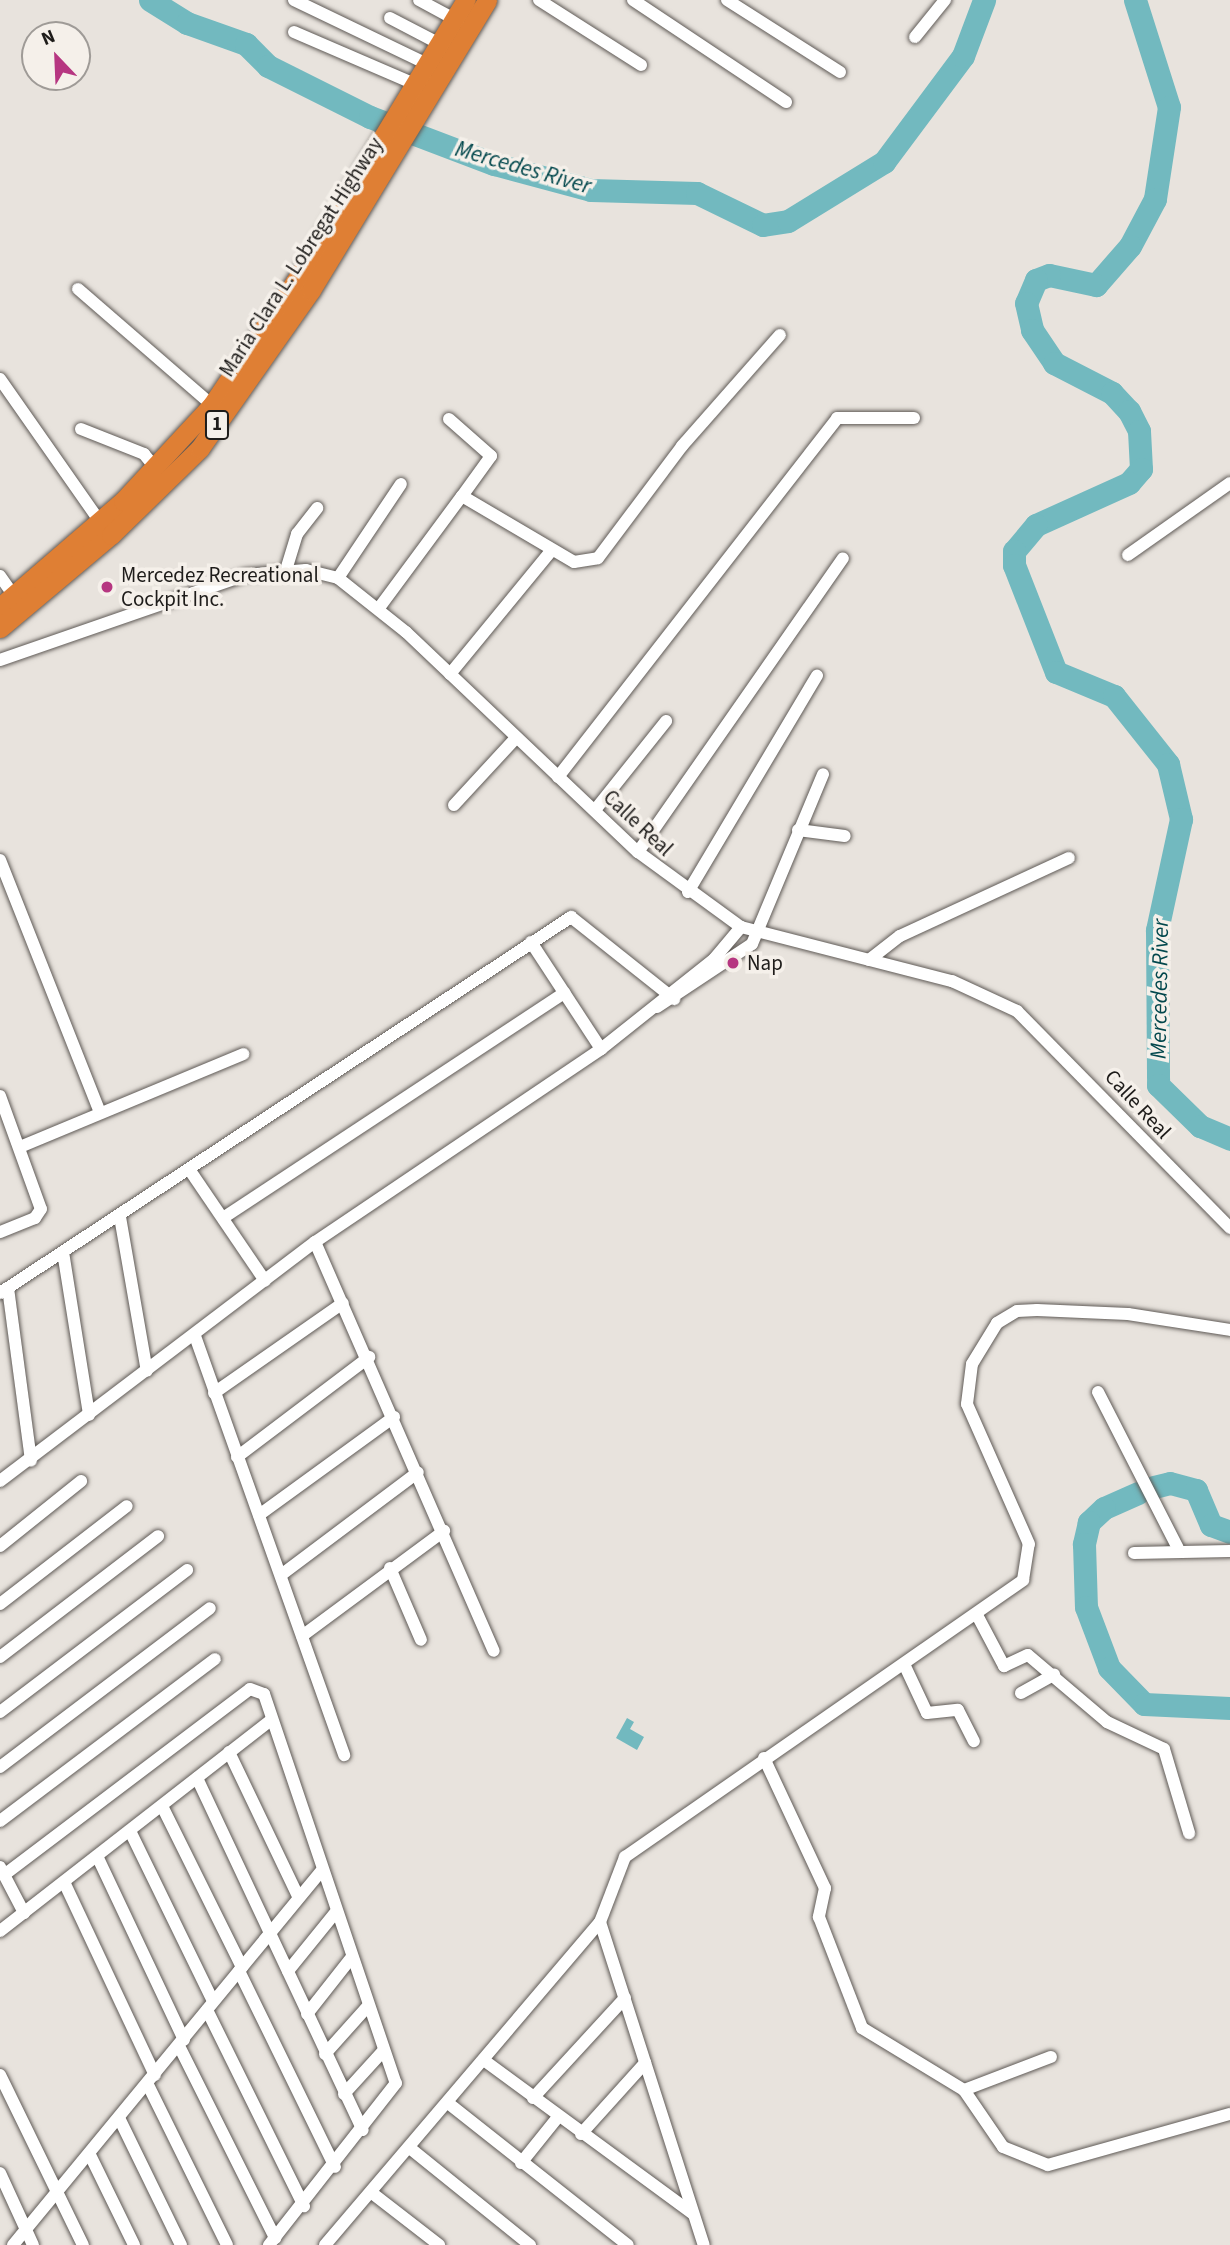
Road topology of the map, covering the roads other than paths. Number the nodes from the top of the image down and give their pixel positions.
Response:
1 (294, 0) edge
2 (419, 0) edge
3 (466, 0) edge
4 (487, 0) edge
5 (539, 0) edge
6 (633, 0) edge
7 (727, 0) edge
8 (945, 0) edge
9 (390, 18) dead end
10 (463, 23) junction
11 (293, 32) dead end
12 (915, 37) dead end
13 (440, 44) junction
14 (427, 64) junction
15 (641, 65) dead end
16 (840, 72) dead end
17 (417, 93) junction
18 (786, 102) dead end
19 (373, 172) junction
20 (78, 289) dead end
21 (780, 335) dead end
22 (0, 379) edge
23 (212, 405) junction
24 (914, 418) dead end
25 (449, 419) dead end
26 (81, 429) dead end
27 (156, 469) junction
28 (1230, 483) edge
29 (401, 484) dead end
30 (462, 496) junction
31 (317, 508) dead end
32 (101, 523) junction
33 (551, 551) junction
34 (1128, 555) dead end
35 (843, 558) dead end
36 (286, 570) junction
37 (0, 576) edge
38 (338, 578) junction
39 (7, 601) edge
40 (379, 608) junction
41 (0, 628) edge
42 (0, 660) edge
43 (450, 674) junction
44 (817, 676) dead end
45 (666, 721) dead end
46 (515, 738) junction
47 (822, 774) dead end
48 (558, 777) junction
49 (454, 805) dead end
50 (595, 810) junction
51 (798, 830) junction
52 (845, 836) dead end
53 (638, 852) junction
54 (1069, 858) dead end
55 (0, 860) edge
56 (688, 892) junction
57 (741, 927) junction
58 (758, 932) junction
59 (531, 942) junction
60 (869, 960) junction
61 (720, 962) junction
62 (564, 993) junction
63 (671, 997) junction
64 (601, 1049) junction
65 (243, 1054) dead end
66 (0, 1096) edge
67 (100, 1113) junction
68 (20, 1147) junction
69 (189, 1169) junction
70 (120, 1217) junction
71 (223, 1218) junction
72 (1230, 1228) edge
73 (0, 1232) edge
74 (315, 1241) junction
75 (64, 1252) junction
76 (265, 1281) junction
77 (4, 1290) edge
78 (343, 1303) junction
79 (1230, 1330) edge
80 (195, 1336) junction
81 (369, 1357) junction
82 (147, 1371) junction
83 (1098, 1392) dead end
84 (215, 1393) junction
85 (89, 1415) junction
86 (394, 1417) junction
87 (237, 1457) junction
88 (31, 1460) junction
89 (418, 1472) junction
90 (0, 1481) edge
91 (81, 1481) dead end
92 (127, 1506) dead end
93 (259, 1515) junction
94 (444, 1531) junction
95 (158, 1536) dead end
96 (0, 1546) edge
97 (1178, 1548) junction
98 (1230, 1551) edge
99 (1134, 1553) dead end
100 (390, 1568) junction
101 (187, 1570) dead end
102 (281, 1575) junction
103 (0, 1604) edge
104 (210, 1608) dead end
105 (977, 1615) junction
106 (302, 1636) junction
107 (421, 1640) dead end
108 (494, 1651) dead end
109 (0, 1657) edge
110 (215, 1659) dead end
111 (904, 1664) junction
112 (1054, 1675) junction
113 (1021, 1693) dead end
114 (0, 1712) edge
115 (271, 1720) junction
116 (974, 1741) dead end
117 (229, 1752) junction
118 (344, 1755) dead end
119 (764, 1759) junction
120 (0, 1768) edge
121 (197, 1778) junction
122 (162, 1806) junction
123 (0, 1821) edge
124 (130, 1831) junction
125 (1189, 1833) dead end
126 (98, 1858) junction
127 (2, 1871) edge
128 (321, 1871) junction
129 (65, 1884) junction
130 (298, 1896) junction
131 (24, 1913) junction
132 (335, 1913) junction
133 (600, 1922) junction
134 (0, 1931) edge
135 (271, 1932) junction
136 (351, 1958) junction
137 (240, 1969) junction
138 (288, 1970) junction
139 (625, 1998) junction
140 (210, 2005) junction
141 (368, 2006) junction
142 (307, 2014) junction
143 (181, 2043) junction
144 (384, 2050) junction
145 (325, 2054) junction
146 (1051, 2057) dead end
147 (485, 2061) junction
148 (645, 2063) junction
149 (0, 2076) edge
150 (152, 2080) junction
151 (964, 2090) junction
152 (344, 2094) junction
153 (533, 2098) junction
154 (448, 2103) junction
155 (558, 2117) junction
156 (1228, 2117) edge
157 (120, 2120) junction
158 (363, 2130) junction
159 (581, 2134) junction
160 (411, 2149) junction
161 (90, 2155) junction
162 (521, 2163) junction
163 (335, 2167) junction
164 (0, 2173) edge
165 (58, 2192) junction
166 (372, 2193) junction
167 (304, 2206) junction
168 (692, 2213) junction
169 (26, 2228) junction
170 (272, 2242) edge
171 (13, 2245) edge
172 (33, 2245) edge
173 (82, 2245) edge
174 (134, 2245) edge
175 (181, 2245) edge
176 (227, 2245) edge
177 (326, 2245) edge
178 (439, 2245) edge
179 (530, 2245) edge
180 (628, 2245) edge
181 (704, 2245) edge

1 - 14 street
2 - 10 street
3 - 10 highway, Maria Clara L. Lobregat Highway / 1
4 - 10 highway, Maria Clara L. Lobregat Highway / 1
5 - 15 street
6 - 18 street
7 - 16 street
8 - 12 street
9 - 13 street
10 - 13 highway, Maria Clara L. Lobregat Highway / 1
10 - 17 highway, Maria Clara L. Lobregat Highway / 1
11 - 17 street
13 - 14 highway, Maria Clara L. Lobregat Highway / 1
14 - 17 highway, Maria Clara L. Lobregat Highway / 1
17 - 19 highway, Maria Clara L. Lobregat Highway / 1
19 - 23 highway, Maria Clara L. Lobregat Highway / 1
19 - 41 highway, Maria Clara L. Lobregat Highway / 1
20 - 23 street
21 - 33 street
22 - 32 street
23 - 27 highway, Maria Clara L. Lobregat Highway / 1
24 - 48 street
25 - 30 street
26 - 27 street
27 - 32 highway, Maria Clara L. Lobregat Highway / 1
28 - 34 street
29 - 38 street
30 - 33 street
30 - 40 street
31 - 36 street
32 - 39 highway, Maria Clara L. Lobregat Highway / 1
33 - 43 street
35 - 53 street
36 - 38 street, Calle Real
36 - 42 street, Calle Real
37 - 39 street
38 - 40 street, Calle Real
40 - 43 street, Calle Real
43 - 46 street, Calle Real
44 - 56 street
45 - 50 street
46 - 48 street, Calle Real
46 - 49 street
47 - 51 street
48 - 50 street, Calle Real
50 - 53 street, Calle Real
51 - 52 street
51 - 58 street
53 - 56 street, Calle Real
54 - 60 street
55 - 67 street
56 - 57 street, Calle Real
57 - 58 street, Calle Real
57 - 61 street
58 - 60 street, Calle Real
58 - 61 street
59 - 62 street
59 - 63 street
59 - 69 street
60 - 72 street, Calle Real
61 - 63 street
62 - 64 street
62 - 71 street
63 - 64 street
64 - 74 street
65 - 67 street
66 - 68 street
67 - 68 street
68 - 73 street
69 - 70 street
69 - 71 street
70 - 75 street
70 - 82 street
71 - 76 street
74 - 76 street
74 - 78 street
75 - 77 street
75 - 85 street
76 - 80 street
77 - 88 street
78 - 81 street
78 - 84 street
79 - 105 street
80 - 82 street
80 - 84 street
81 - 86 street
81 - 87 street
82 - 85 street
83 - 97 street
84 - 87 street
85 - 88 street
86 - 89 street
86 - 93 street
87 - 93 street
88 - 90 street
89 - 94 street
89 - 102 street
91 - 96 street
92 - 103 street
93 - 102 street
94 - 100 street
94 - 108 street
95 - 109 street
97 - 98 street
97 - 99 street
100 - 106 street
100 - 107 street
101 - 114 street
102 - 106 street
104 - 120 street
105 - 111 street
105 - 112 street
106 - 118 street
110 - 123 street
111 - 116 street
111 - 119 street
112 - 113 street
112 - 125 street
115 - 117 street
115 - 127 street
115 - 128 street
117 - 121 street
117 - 130 street
119 - 133 street
119 - 151 street
121 - 122 street
121 - 135 street
122 - 124 street
122 - 137 street
124 - 126 street
124 - 140 street
126 - 129 street
126 - 143 street
127 - 131 street
128 - 130 street
128 - 132 street
129 - 131 street
129 - 150 street
130 - 135 street
131 - 134 street
132 - 136 street
132 - 138 street
133 - 139 street
133 - 147 street
135 - 137 street
135 - 138 street
136 - 141 street
136 - 142 street
137 - 140 street
137 - 163 street
138 - 142 street
139 - 148 street
139 - 153 street
140 - 143 street
140 - 167 street
141 - 144 street
141 - 145 street
142 - 145 street
143 - 150 street
143 - 170 street
144 - 152 street
144 - 158 street
145 - 152 street
146 - 151 street
147 - 153 street
147 - 154 street
148 - 159 street
148 - 168 street
149 - 165 street
150 - 157 street
150 - 176 street
151 - 156 street
152 - 158 street
153 - 155 street
154 - 160 street
154 - 162 street
155 - 159 street
155 - 162 street
157 - 161 street
157 - 175 street
158 - 163 street
159 - 168 street
160 - 166 street
160 - 179 street
161 - 165 street
161 - 174 street
162 - 180 street
163 - 167 street
164 - 169 street
165 - 169 street
165 - 173 street
166 - 177 street
166 - 178 street
167 - 170 street
168 - 181 street
169 - 171 street
169 - 172 street

